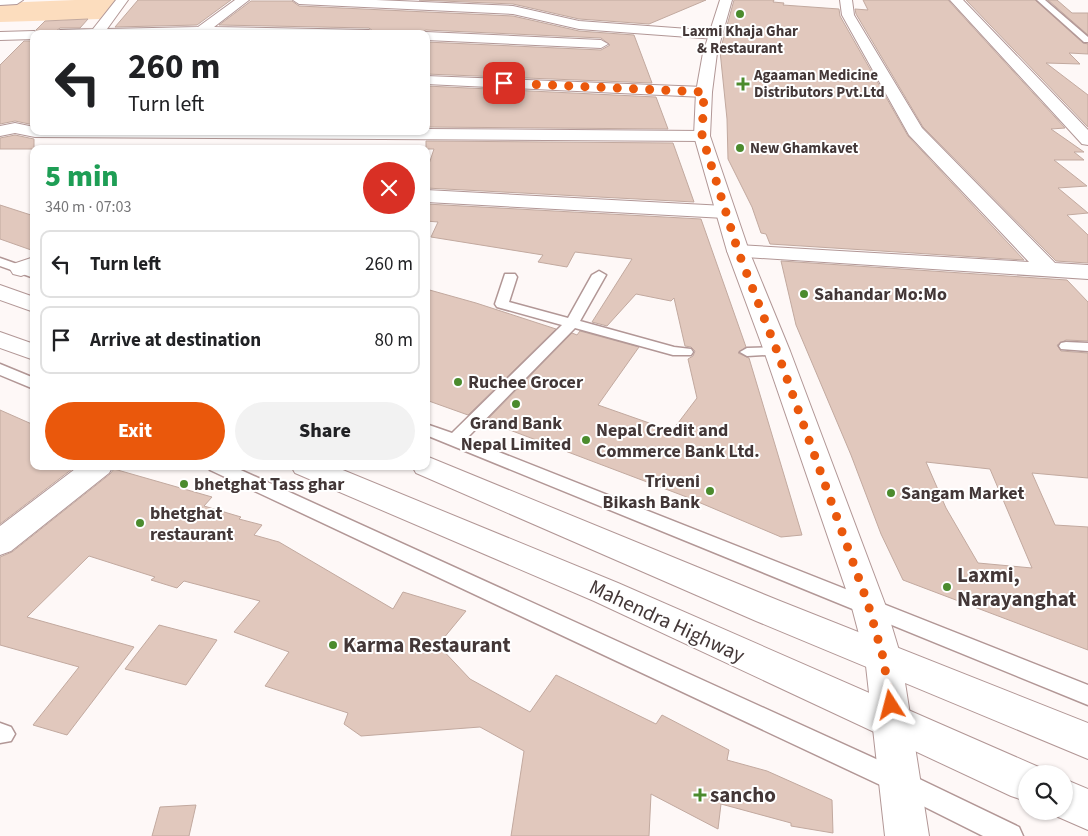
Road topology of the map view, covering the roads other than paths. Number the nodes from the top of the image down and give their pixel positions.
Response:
1 (0, 0) edge
2 (17, 0) edge
3 (122, 0) edge
4 (243, 0) edge
5 (299, 0) edge
6 (726, 0) edge
7 (846, 0) edge
8 (956, 0) edge
9 (1041, 0) edge
10 (357, 1) edge
11 (100, 30) edge
12 (202, 30) edge
13 (30, 35) edge
14 (0, 36) edge
15 (430, 36) edge
16 (1087, 40) edge
17 (612, 45) dead end
18 (708, 46) junction
19 (430, 80) edge
20 (704, 92) junction
21 (30, 119) edge
22 (7, 129) edge
23 (30, 131) edge
24 (430, 134) edge
25 (702, 136) junction
26 (1088, 140) edge
27 (430, 196) edge
28 (725, 212) junction
29 (738, 251) junction
30 (0, 262) edge
31 (29, 269) edge
32 (1049, 270) junction
33 (1088, 272) edge
34 (599, 275) dead end
35 (510, 277) dead end
36 (0, 292) edge
37 (30, 303) edge
38 (572, 323) junction
39 (0, 339) edge
40 (1066, 346) dead end
41 (1088, 347) edge
42 (30, 351) edge
43 (777, 351) junction
44 (686, 352) dead end
45 (747, 352) dead end
46 (0, 369) edge
47 (30, 382) edge
48 (430, 431) edge
49 (455, 440) junction
50 (430, 468) edge
51 (94, 470) edge
52 (225, 470) edge
53 (315, 470) edge
54 (0, 543) edge
55 (868, 604) junction
56 (883, 657) junction
57 (1088, 695) edge
58 (893, 721) junction
59 (1088, 741) edge
60 (1018, 778) edge
61 (900, 782) junction
62 (1073, 803) edge
63 (1088, 810) edge
64 (907, 836) edge
65 (1010, 836) edge

1 - 2 main road
3 - 11 main road
4 - 12 main road
5 - 10 main road
6 - 18 main road
7 - 32 main road
8 - 26 main road
9 - 16 lane
10 - 18 main road
13 - 14 main road
15 - 17 main road
18 - 20 main road
19 - 20 main road
20 - 25 main road
21 - 22 main road
22 - 23 main road
24 - 25 main road
25 - 28 main road
27 - 28 main road
28 - 29 main road
29 - 32 main road
29 - 43 main road
30 - 31 lane
32 - 33 main road
34 - 38 lane
35 - 38 lane
36 - 37 main road
38 - 44 lane
38 - 49 lane
39 - 42 main road
40 - 41 lane
43 - 45 lane
43 - 55 main road
46 - 47 lane
48 - 49 lane
49 - 55 lane
50 - 56 main road
51 - 54 main road
52 - 61 lane
53 - 58 main road, Mahendra Highway
55 - 56 main road
55 - 57 lane
56 - 58 main road
56 - 59 main road
58 - 60 main road, Mahendra Highway
58 - 61 main road
61 - 64 main road
61 - 65 lane
62 - 63 main road

